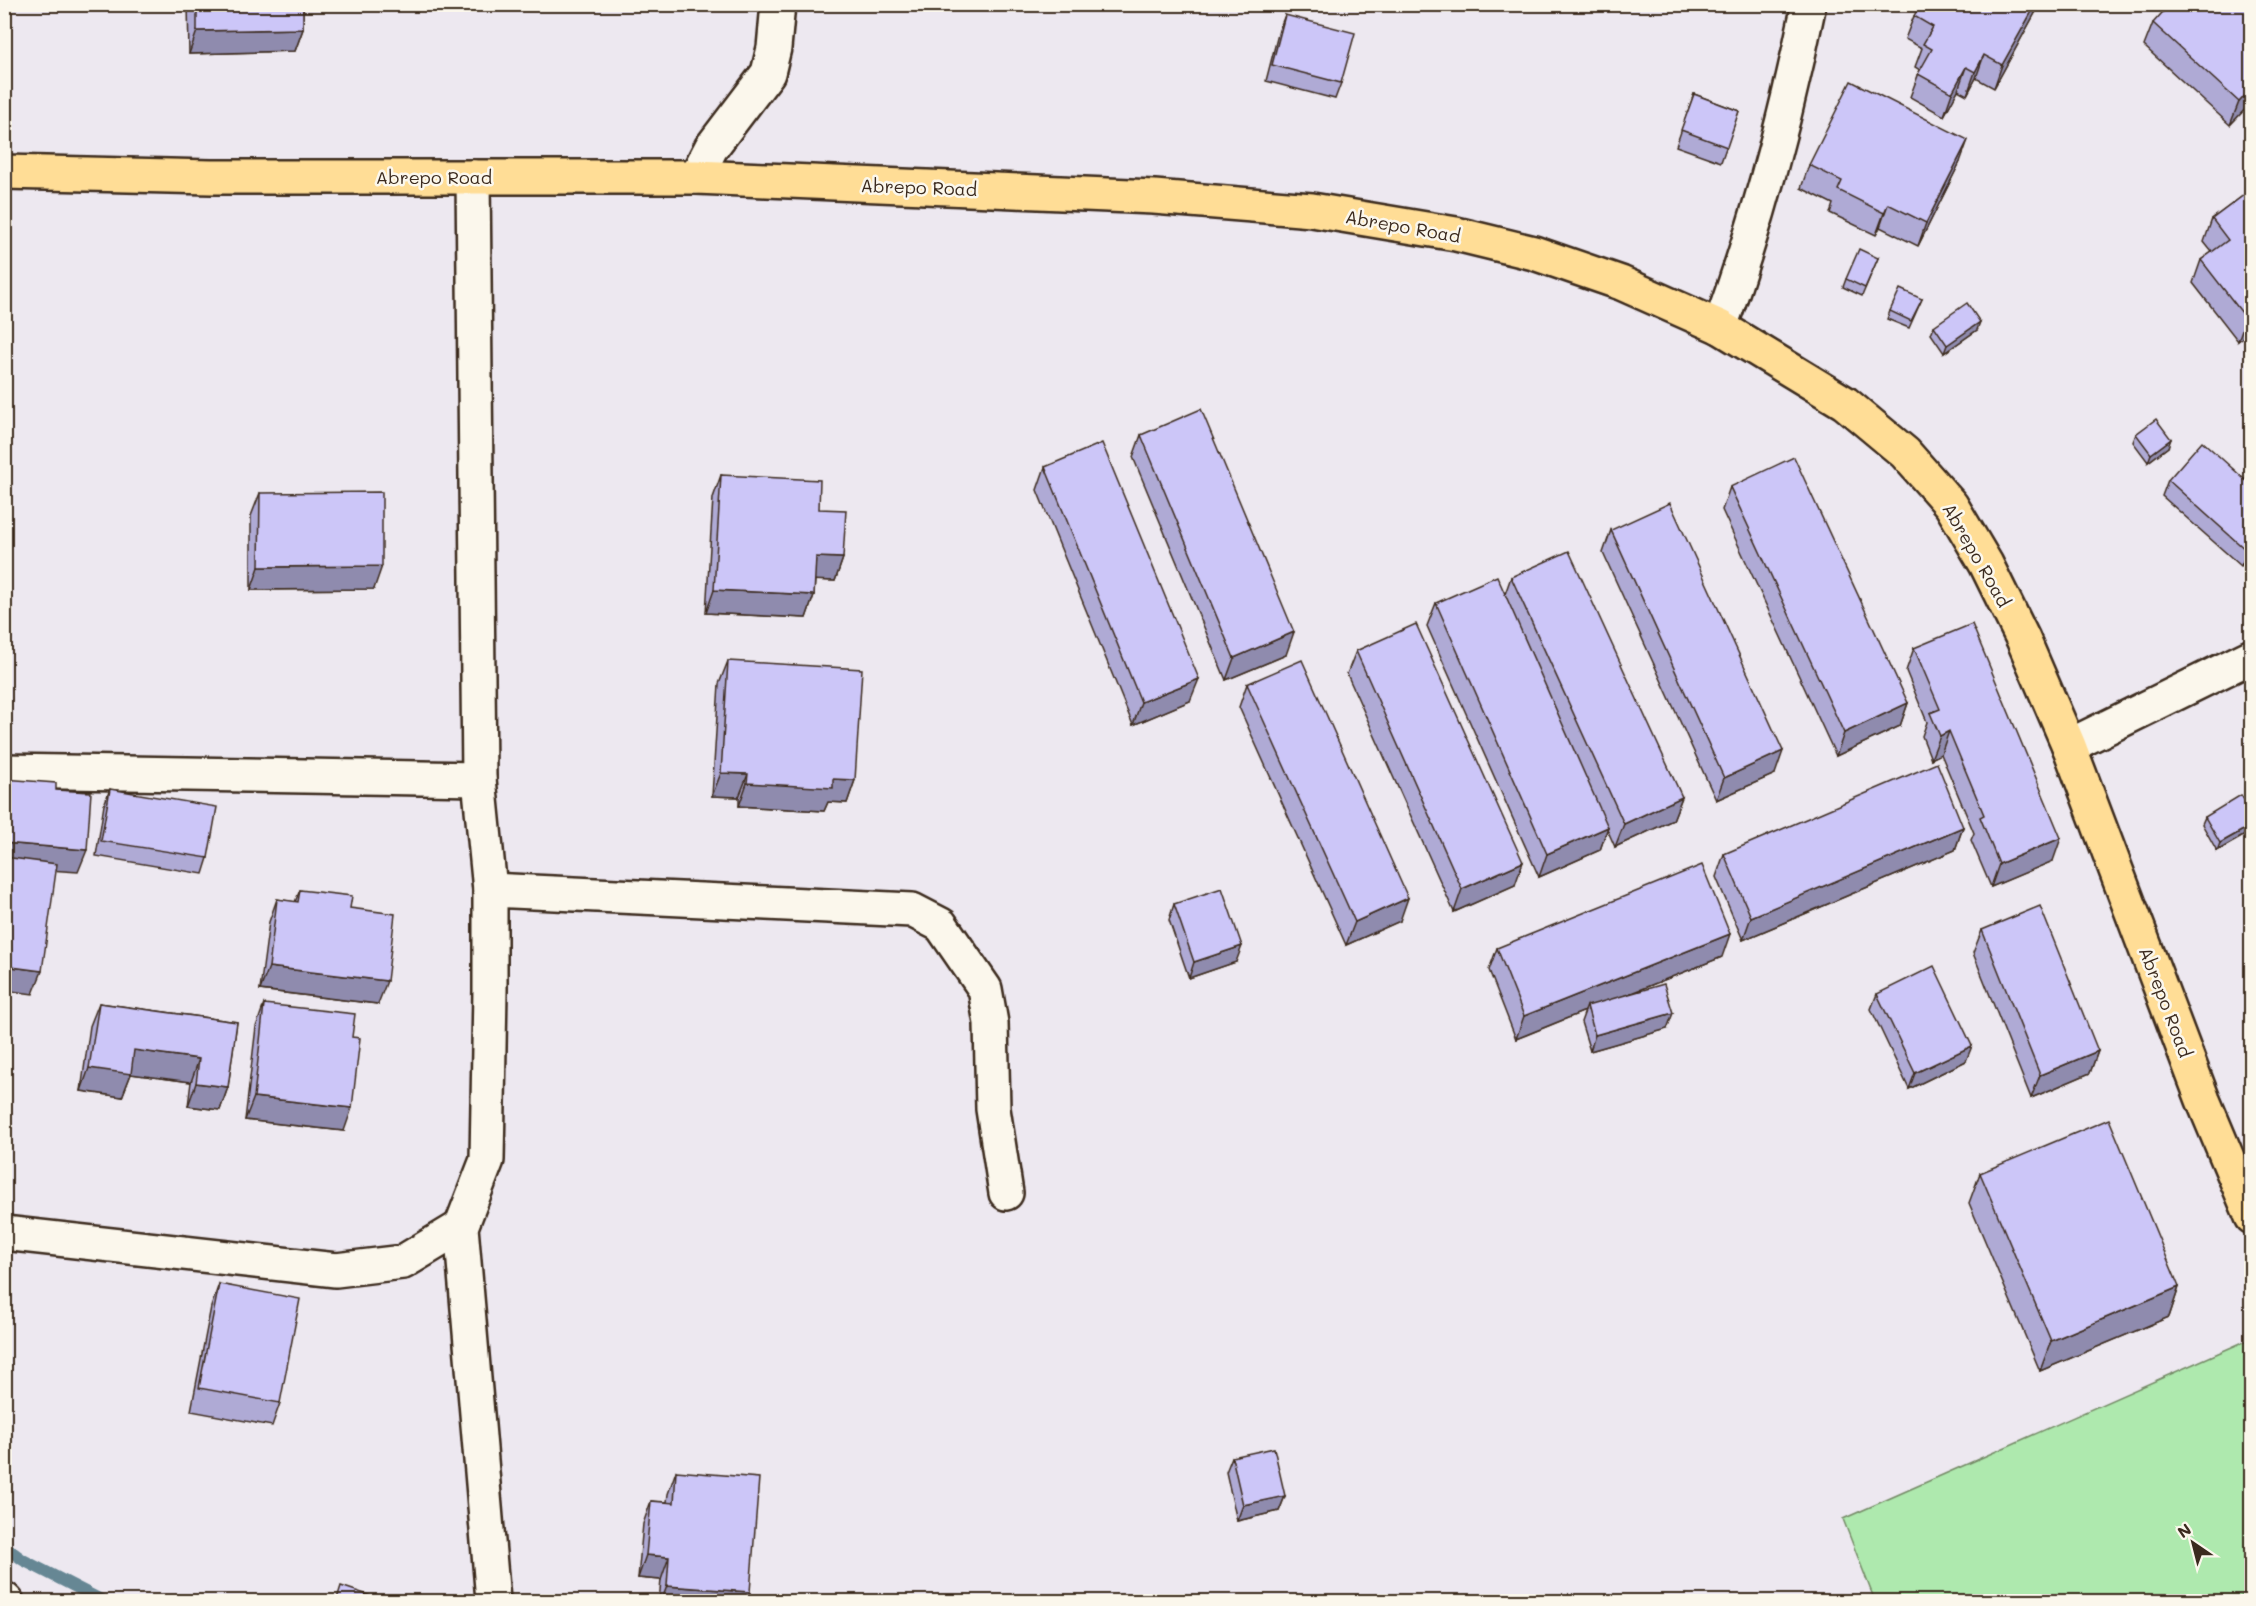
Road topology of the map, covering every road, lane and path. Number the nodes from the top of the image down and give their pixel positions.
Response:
1 (778, 4) edge
2 (1809, 4) edge
3 (4, 172) edge
4 (473, 177) junction
5 (696, 177) junction
6 (1720, 327) junction
7 (2252, 656) edge
8 (2069, 746) junction
9 (4, 771) edge
10 (478, 778) junction
11 (490, 890) junction
12 (1006, 1192) dead end
13 (2252, 1217) edge
14 (461, 1227) junction
15 (4, 1233) edge
16 (493, 1600) dead end

1 - 5 street
2 - 6 street
3 - 4 main road, Abrepo Road
4 - 5 main road, Abrepo Road
4 - 10 street
5 - 6 main road, Abrepo Road
6 - 8 main road, Abrepo Road
7 - 8 street
8 - 13 main road, Abrepo Road
9 - 10 street
10 - 11 street
11 - 12 street
11 - 14 street
14 - 15 street
14 - 16 street

